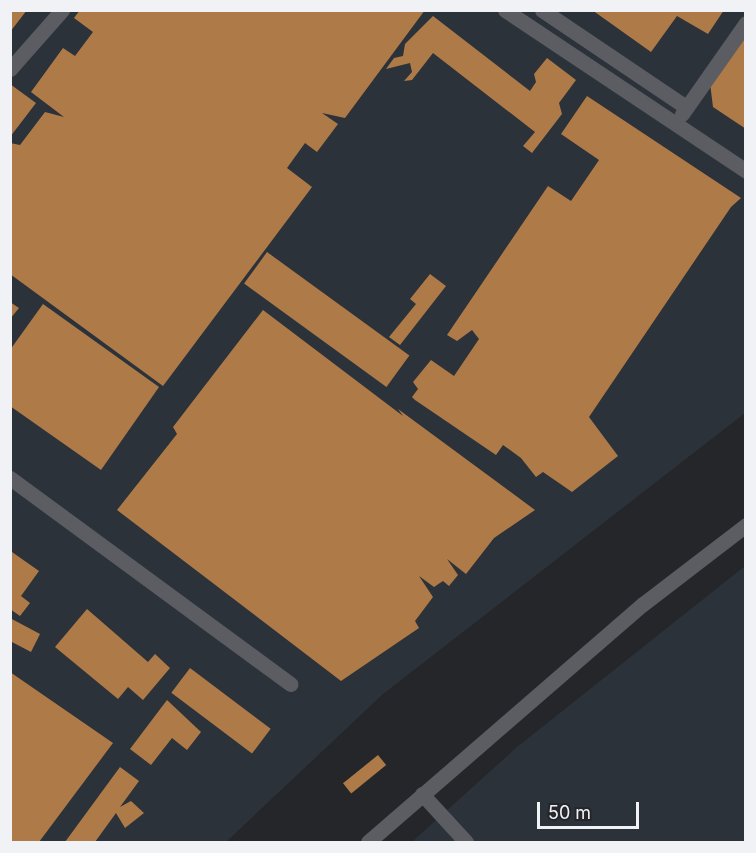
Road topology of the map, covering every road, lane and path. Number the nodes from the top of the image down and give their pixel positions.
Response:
1 (62, 10) edge
2 (505, 10) edge
3 (542, 10) edge
4 (746, 23) edge
5 (10, 69) edge
6 (686, 107) junction
7 (676, 125) junction
8 (746, 171) edge
9 (10, 478) edge
10 (746, 525) edge
11 (290, 684) dead end
12 (422, 794) junction
13 (368, 843) edge
14 (466, 843) edge

1 - 5 street
2 - 7 street
3 - 6 street
4 - 6 street
6 - 7 street
7 - 8 street
9 - 11 street
10 - 12 street
12 - 13 street
12 - 14 street

